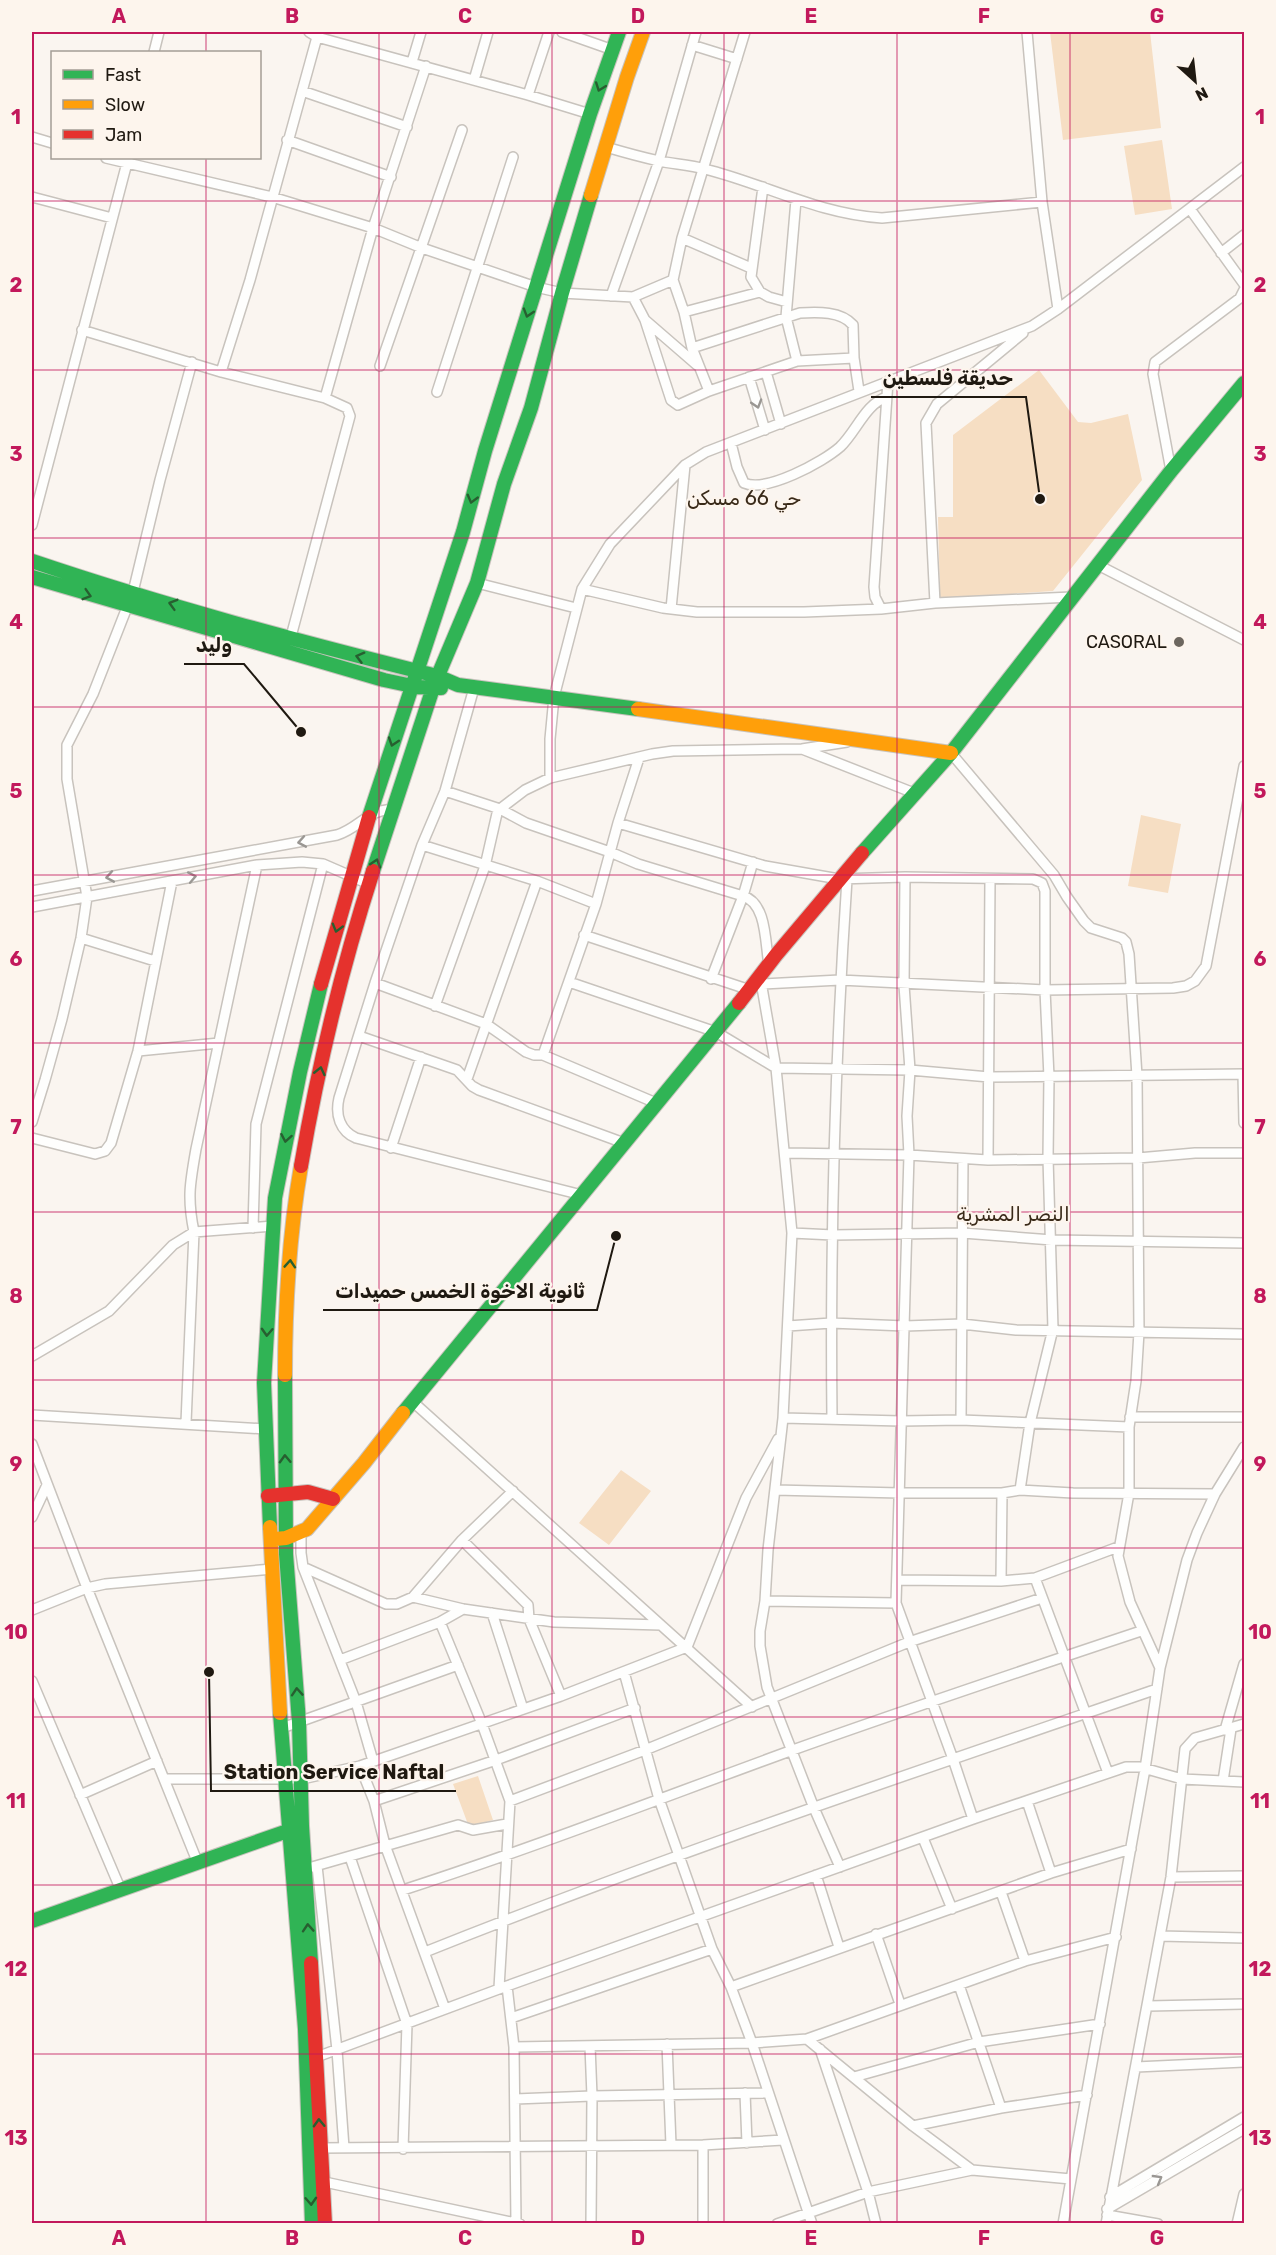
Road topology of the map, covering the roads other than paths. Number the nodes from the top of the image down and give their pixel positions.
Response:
1 (159, 32) edge
2 (421, 32) edge
3 (488, 32) edge
4 (549, 32) edge
5 (562, 32) edge
6 (619, 32) edge
7 (644, 32) edge
8 (696, 32) edge
9 (746, 32) edge
10 (1027, 32) edge
11 (313, 34) edge
12 (692, 45) junction
13 (612, 50) junction
14 (154, 51) edge
15 (737, 59) junction
16 (412, 62) junction
17 (426, 66) junction
18 (474, 80) junction
19 (302, 91) junction
20 (528, 95) junction
21 (590, 114) junction
22 (407, 127) junction
23 (462, 130) dead end
24 (32, 137) edge
25 (287, 140) junction
26 (51, 143) edge
27 (606, 147) junction
28 (513, 156) dead end
29 (128, 160) edge
30 (659, 161) junction
31 (704, 168) junction
32 (1241, 169) edge
33 (391, 177) junction
34 (1245, 180) edge
35 (763, 187) junction
36 (32, 197) edge
37 (272, 198) junction
38 (796, 200) junction
39 (1042, 202) junction
40 (1190, 208) junction
41 (112, 218) junction
42 (373, 228) junction
43 (1245, 235) edge
44 (682, 238) junction
45 (422, 248) junction
46 (1221, 253) junction
47 (477, 267) junction
48 (751, 268) junction
49 (673, 280) junction
50 (1245, 284) edge
51 (536, 287) junction
52 (1245, 290) edge
53 (562, 292) junction
54 (760, 292) junction
55 (611, 296) junction
56 (633, 297) junction
57 (787, 302) junction
58 (1058, 309) junction
59 (684, 312) junction
60 (786, 317) junction
61 (645, 320) junction
62 (1032, 326) junction
63 (82, 330) junction
64 (692, 348) junction
65 (854, 357) junction
66 (796, 361) junction
67 (192, 362) junction
68 (380, 366) dead end
69 (699, 366) junction
70 (221, 372) junction
71 (766, 372) junction
72 (749, 377) junction
73 (888, 381) junction
74 (1245, 383) edge
75 (710, 391) junction
76 (437, 392) dead end
77 (860, 392) junction
78 (887, 397) junction
79 (325, 398) junction
80 (781, 424) junction
81 (765, 430) junction
82 (732, 443) junction
83 (685, 465) junction
84 (1172, 471) junction
85 (34, 502) edge
86 (32, 525) edge
87 (463, 532) junction
88 (489, 540) junction
89 (32, 561) edge
90 (1098, 565) junction
91 (32, 577) edge
92 (477, 583) junction
93 (582, 589) junction
94 (1072, 597) junction
95 (131, 599) junction
96 (935, 603) junction
97 (576, 608) junction
98 (671, 609) junction
99 (881, 609) junction
100 (1245, 640) edge
101 (288, 645) junction
102 (417, 672) junction
103 (437, 676) junction
104 (458, 685) junction
105 (412, 686) junction
106 (474, 688) junction
107 (432, 690) junction
108 (554, 696) junction
109 (860, 740) junction
110 (802, 749) junction
111 (951, 753) junction
112 (639, 758) junction
113 (1245, 765) edge
114 (550, 778) junction
115 (445, 791) junction
116 (914, 793) junction
117 (499, 809) junction
118 (394, 810) junction
119 (370, 815) junction
120 (618, 823) junction
121 (422, 845) junction
122 (610, 852) junction
123 (753, 862) junction
124 (323, 864) junction
125 (256, 865) junction
126 (485, 866) junction
127 (351, 876) junction
128 (905, 877) junction
129 (843, 879) junction
130 (990, 879) junction
131 (85, 881) junction
132 (172, 881) junction
133 (537, 881) junction
134 (369, 884) junction
135 (32, 891) edge
136 (743, 896) junction
137 (87, 897) junction
138 (596, 904) junction
139 (32, 907) edge
140 (585, 935) junction
141 (81, 939) junction
142 (155, 962) junction
143 (769, 965) junction
144 (711, 979) junction
145 (840, 981) junction
146 (568, 982) junction
147 (375, 983) junction
148 (758, 984) junction
149 (904, 985) junction
150 (989, 988) junction
151 (1045, 990) junction
152 (1133, 990) junction
153 (435, 1006) junction
154 (486, 1024) junction
155 (716, 1032) junction
156 (359, 1036) junction
157 (219, 1043) junction
158 (138, 1051) junction
159 (543, 1055) junction
160 (421, 1057) junction
161 (776, 1068) junction
162 (838, 1068) junction
163 (910, 1070) junction
164 (1244, 1074) edge
165 (1137, 1076) junction
166 (989, 1077) junction
167 (1049, 1077) junction
168 (467, 1079) junction
169 (656, 1103) junction
170 (32, 1122) edge
171 (1245, 1123) edge
172 (32, 1138) edge
173 (624, 1143) junction
174 (391, 1148) junction
175 (786, 1153) junction
176 (1245, 1153) edge
177 (834, 1155) junction
178 (909, 1155) junction
179 (1048, 1158) junction
180 (1138, 1158) junction
181 (963, 1159) junction
182 (988, 1160) junction
183 (582, 1195) junction
184 (273, 1226) junction
185 (253, 1228) junction
186 (194, 1232) junction
187 (792, 1233) junction
188 (963, 1233) junction
189 (907, 1234) junction
190 (833, 1235) junction
191 (1052, 1240) junction
192 (1139, 1241) junction
193 (1245, 1243) edge
194 (831, 1323) junction
195 (962, 1324) junction
196 (788, 1326) junction
197 (905, 1326) junction
198 (1053, 1329) junction
199 (1138, 1332) junction
200 (1245, 1334) edge
201 (32, 1356) edge
202 (412, 1401) junction
203 (32, 1415) edge
204 (1245, 1417) edge
205 (783, 1418) junction
206 (832, 1419) junction
207 (961, 1420) junction
208 (901, 1421) junction
209 (1130, 1422) junction
210 (186, 1423) junction
211 (1030, 1423) junction
212 (266, 1429) junction
213 (780, 1437) junction
214 (32, 1444) edge
215 (1245, 1447) edge
216 (47, 1485) junction
217 (775, 1490) junction
218 (1020, 1490) junction
219 (513, 1491) junction
220 (1002, 1492) junction
221 (287, 1493) junction
222 (900, 1493) junction
223 (1129, 1493) junction
224 (1215, 1494) junction
225 (268, 1496) junction
226 (333, 1499) junction
227 (32, 1517) edge
228 (301, 1533) junction
229 (286, 1538) junction
230 (270, 1540) junction
231 (462, 1540) junction
232 (1119, 1547) junction
233 (303, 1567) junction
234 (272, 1569) junction
235 (1035, 1578) junction
236 (898, 1580) junction
237 (1001, 1581) junction
238 (87, 1588) junction
239 (413, 1598) junction
240 (1042, 1598) junction
241 (765, 1601) junction
242 (896, 1603) junction
243 (463, 1609) junction
244 (32, 1610) edge
245 (492, 1613) junction
246 (530, 1619) junction
247 (440, 1622) junction
248 (661, 1625) junction
249 (1142, 1631) junction
250 (909, 1642) junction
251 (687, 1647) junction
252 (1066, 1658) junction
253 (340, 1660) junction
254 (1245, 1664) edge
255 (458, 1665) junction
256 (1160, 1668) junction
257 (624, 1672) junction
258 (32, 1681) edge
259 (1157, 1689) junction
260 (34, 1693) edge
261 (561, 1696) junction
262 (772, 1698) junction
263 (932, 1701) junction
264 (356, 1702) junction
265 (752, 1707) junction
266 (635, 1708) junction
267 (523, 1709) junction
268 (1087, 1714) junction
269 (299, 1722) junction
270 (482, 1724) junction
271 (1245, 1724) edge
272 (282, 1728) junction
273 (1228, 1729) junction
274 (645, 1750) junction
275 (793, 1751) junction
276 (953, 1759) junction
277 (496, 1760) junction
278 (157, 1761) junction
279 (373, 1761) junction
280 (360, 1766) junction
281 (1145, 1769) junction
282 (1108, 1773) junction
283 (284, 1778) junction
284 (164, 1779) junction
285 (302, 1779) junction
286 (1182, 1779) junction
287 (1223, 1781) junction
288 (1245, 1782) edge
289 (80, 1795) junction
290 (659, 1799) junction
291 (374, 1801) junction
292 (510, 1801) junction
293 (1027, 1801) junction
294 (814, 1808) junction
295 (973, 1819) junction
296 (507, 1824) junction
297 (295, 1828) junction
298 (923, 1838) junction
299 (386, 1845) junction
300 (1131, 1849) junction
301 (350, 1857) junction
302 (505, 1857) junction
303 (679, 1857) junction
304 (197, 1861) junction
305 (840, 1867) junction
306 (310, 1868) junction
307 (1052, 1873) junction
308 (816, 1875) junction
309 (1245, 1876) edge
310 (1172, 1877) junction
311 (120, 1888) junction
312 (403, 1890) junction
313 (1001, 1892) junction
314 (952, 1909) junction
315 (700, 1918) junction
316 (504, 1920) junction
317 (32, 1921) edge
318 (876, 1934) junction
319 (1160, 1936) junction
320 (1116, 1937) junction
321 (1245, 1938) edge
322 (839, 1947) junction
323 (712, 1949) junction
324 (424, 1952) junction
325 (1025, 1961) junction
326 (959, 1985) junction
327 (503, 1987) junction
328 (731, 1987) junction
329 (331, 2000) junction
330 (313, 2002) junction
331 (900, 2004) junction
332 (1245, 2004) edge
333 (1148, 2006) junction
334 (445, 2009) junction
335 (511, 2018) junction
336 (407, 2024) junction
337 (1100, 2024) junction
338 (807, 2039) junction
339 (979, 2042) junction
340 (752, 2043) junction
341 (667, 2044) junction
342 (590, 2046) junction
343 (514, 2047) junction
344 (820, 2049) junction
345 (337, 2050) junction
346 (311, 2059) junction
347 (1245, 2062) edge
348 (1136, 2067) junction
349 (854, 2077) junction
350 (745, 2093) junction
351 (768, 2093) junction
352 (668, 2094) junction
353 (1087, 2095) junction
354 (592, 2096) junction
355 (515, 2099) junction
356 (1001, 2108) junction
357 (1245, 2117) edge
358 (913, 2126) junction
359 (1245, 2129) edge
360 (783, 2140) junction
361 (747, 2143) junction
362 (671, 2145) junction
363 (703, 2145) junction
364 (592, 2146) junction
365 (515, 2147) junction
366 (320, 2148) junction
367 (344, 2148) junction
368 (403, 2149) junction
369 (972, 2170) junction
370 (1071, 2179) junction
371 (316, 2180) junction
372 (868, 2192) junction
373 (1245, 2194) edge
374 (1110, 2197) junction
375 (807, 2211) junction
376 (1107, 2216) edge
377 (1141, 2222) edge
378 (312, 2223) edge
379 (325, 2223) edge
380 (518, 2223) edge
381 (591, 2223) edge
382 (703, 2223) edge
383 (777, 2223) edge
384 (812, 2223) edge
385 (876, 2223) edge
386 (1063, 2223) edge
387 (1158, 2223) edge
388 (1237, 2223) edge

1 - 14 street
2 - 16 street
3 - 18 street
4 - 20 street
5 - 13 street
6 - 13 main road
7 - 27 main road
8 - 12 street
9 - 15 street
10 - 39 street
11 - 16 street
11 - 19 street
12 - 15 street
12 - 30 street
13 -> 21 main road
15 - 31 street
16 - 17 street
17 - 18 street
17 - 22 street
18 - 20 street
19 - 22 street
19 - 25 street
20 - 21 street
21 - 51 main road
22 - 33 street
23 - 45 street
24 - 26 street
25 - 33 street
25 - 37 street
27 - 30 street
27 - 53 main road
28 - 47 street
29 - 37 street
29 - 41 street
30 - 31 street
30 - 55 street
31 - 35 street
31 - 44 street
32 - 34 street
32 - 40 street
33 - 42 street
35 - 38 street
35 - 48 street
36 - 41 street
37 - 42 street
37 - 70 street
38 - 39 street
38 - 57 street
39 - 58 street
40 - 46 street
40 - 58 street
41 - 63 street
42 - 45 street
42 - 79 street
43 - 46 street
44 - 48 street
44 - 49 street
45 - 47 street
45 - 68 street
46 - 50 street
47 - 51 street
47 - 76 street
48 - 54 street
49 - 56 street
49 - 59 street
51 - 53 street
51 -> 87 main road
52 - 84 street
53 - 55 street
53 - 88 main road
54 - 57 street
54 - 59 street
55 - 56 street
56 - 61 street
57 - 60 street
58 - 62 street
59 - 64 street
60 - 64 street
60 - 65 street
60 - 66 street
61 - 69 street
61 - 75 street
62 - 73 street
62 - 96 street
63 - 67 street
63 - 85 street
64 - 69 street
65 - 66 street
65 - 77 street
66 - 71 street
67 - 70 street
67 - 95 street
69 - 75 street
70 - 79 street
71 - 72 street
71 - 80 street
72 - 75 street
72 -> 81 street
73 - 77 street
73 - 78 street
74 - 84 main road
77 - 80 street
78 - 82 street
78 - 99 street
79 - 101 street
80 - 81 street
81 - 82 street
82 - 83 street
83 - 93 street
83 - 98 street
84 - 90 main road
85 - 86 street
87 - 88 main road
87 - 102 main road
88 - 92 main road
89 - 95 main road
90 - 94 main road
90 - 100 street
91 -> 95 main road
92 - 97 street
92 - 103 main road
93 - 97 street
93 - 98 street
94 - 96 street
94 - 111 main road
95 - 101 main road
95 - 131 street
96 - 99 street
97 - 108 street
98 - 99 street
102 -> 101 main road
101 - 105 main road
102 - 103 main road
102 - 105 main road
103 - 104 main road
103 - 107 main road
104 - 106 main road
104 - 107 main road
105 - 107 main road
105 -> 119 main road
106 - 108 main road
106 - 115 street
107 - 118 main road
108 - 109 main road
108 - 114 street
109 - 110 street
109 - 111 main road
110 - 112 street
110 - 116 street
111 - 116 main road
111 - 152 street
112 - 114 street
112 - 120 street
113 - 152 street
114 - 117 street
115 - 117 street
115 - 121 street
116 - 129 main road
117 - 122 street
117 - 126 street
118 - 119 street
134 -> 118 main road
119 - 127 main road
119 -> 131 street
120 - 122 street
120 - 123 street
121 - 126 street
121 - 147 street
122 - 136 street
122 - 138 street
123 - 129 street
123 - 136 street
124 - 125 street
124 - 127 street
124 - 185 street
132 -> 125 street
125 - 157 street
126 - 133 street
126 - 153 street
127 - 134 street
127 -> 184 main road
128 - 129 street
128 - 130 street
128 - 149 street
129 - 143 main road
129 - 145 street
130 - 150 street
130 - 151 street
131 - 135 street
131 - 137 street
132 - 137 street
132 - 142 street
133 - 138 street
133 - 154 street
221 -> 134 main road
136 - 143 street
136 - 144 street
137 - 139 street
137 - 141 street
138 - 140 street
140 - 144 street
140 - 146 street
141 - 142 street
141 - 170 street
142 - 158 street
143 - 148 main road
144 - 148 street
145 - 148 street
145 - 149 street
145 - 162 street
146 - 155 street
146 - 159 street
147 - 153 street
147 - 156 street
148 - 155 main road
148 - 161 street
149 - 150 street
149 - 163 street
150 - 151 street
150 - 166 street
151 - 152 street
151 - 167 street
152 - 165 street
153 - 154 street
154 - 159 street
154 - 168 street
155 - 161 street
155 - 169 main road
156 - 160 street
156 - 174 street
157 - 158 street
157 - 186 street
158 - 172 street
159 - 169 street
160 - 168 street
160 - 174 street
161 - 162 street
161 - 175 street
162 - 163 street
162 - 177 street
163 - 166 street
163 - 178 street
164 - 165 street
164 - 171 street
165 - 167 street
165 - 180 street
166 - 167 street
166 - 182 street
167 - 179 street
168 - 173 street
169 - 173 main road
173 - 183 main road
174 - 183 street
175 - 177 street
175 - 187 street
176 - 180 street
177 - 178 street
177 - 190 street
178 - 181 street
178 - 189 street
179 - 180 street
179 - 182 street
179 - 191 street
180 - 192 street
181 - 182 street
181 - 188 street
183 - 202 main road
184 - 185 street
184 -> 212 main road
185 - 186 street
186 - 201 street
186 - 210 street
187 - 190 street
187 - 196 street
188 - 189 street
188 - 191 street
188 - 195 street
189 - 190 street
189 - 197 street
190 - 194 street
191 - 192 street
191 - 198 street
192 - 193 street
192 - 199 street
194 - 196 street
194 - 197 street
194 - 206 street
195 - 197 street
195 - 198 street
195 - 207 street
196 - 205 street
197 - 208 street
198 - 199 street
198 - 211 street
199 - 200 street
199 - 209 street
202 - 219 street
202 - 226 main road
203 - 210 street
204 - 209 street
205 - 206 street
205 - 213 street
206 - 208 street
207 - 208 street
207 - 211 street
208 - 222 street
209 - 211 street
209 - 223 street
210 - 212 street
211 - 218 street
212 - 225 main road
213 - 217 street
213 - 251 street
214 - 216 street
215 - 224 street
216 - 227 street
216 - 238 street
217 - 222 street
217 - 241 street
218 - 220 street
218 - 223 street
219 - 231 street
219 - 248 street
220 - 222 street
220 - 237 street
221 - 225 main road
221 - 226 main road
221 - 229 main road
222 - 236 street
223 - 224 street
223 - 232 street
224 - 256 street
225 - 230 main road
226 - 228 main road
228 - 229 main road
228 - 233 street
229 - 230 main road
269 -> 229 main road
230 - 234 main road
231 - 239 street
231 - 246 street
232 - 235 street
232 - 249 street
233 - 239 street
233 - 253 street
234 - 238 street
234 - 272 main road
235 - 237 street
235 - 240 street
236 - 237 street
236 - 242 street
238 - 244 street
238 - 278 street
239 - 243 street
240 - 250 street
240 - 252 street
241 - 242 street
241 - 262 street
242 - 250 street
243 - 245 street
243 - 247 street
245 - 246 street
245 - 267 street
246 - 248 street
246 - 261 street
247 - 253 street
247 - 255 street
248 - 251 street
249 - 252 street
249 - 256 street
250 - 262 street
250 - 263 street
251 - 257 street
251 - 265 street
252 - 263 street
252 - 268 street
253 - 264 street
254 - 273 street
255 - 264 street
255 - 270 street
256 - 259 street
257 - 261 street
257 - 266 street
258 - 260 street
259 - 268 street
259 - 281 street
260 - 289 street
261 - 267 street
262 - 265 street
262 - 275 street
263 - 275 street
263 - 276 street
264 - 269 street
264 - 279 street
265 - 274 street
266 - 274 street
266 - 277 street
267 - 270 street
268 - 276 street
268 - 282 street
269 - 272 street
269 - 285 main road
270 - 277 street
270 - 279 street
271 - 273 street
272 - 283 main road
273 - 286 street
273 - 287 street
274 - 290 street
274 - 292 street
275 - 290 street
275 - 294 street
276 - 294 street
276 - 295 street
277 - 291 street
277 - 292 street
278 - 284 street
278 - 289 street
279 - 280 street
280 - 285 street
280 - 291 street
281 - 282 street
281 - 286 street
281 - 300 street
282 - 293 street
283 - 284 street
283 - 285 street
283 - 297 main road
284 - 304 street
285 - 297 main road
286 - 287 street
286 - 310 street
287 - 288 street
289 - 311 street
290 - 302 street
290 - 303 street
291 - 299 street
292 - 296 street
293 - 295 street
293 - 307 street
294 - 303 street
294 - 305 street
295 - 298 street
296 - 299 street
296 - 302 street
297 - 304 main road
297 - 306 main road
297 - 346 main road
298 - 305 street
298 - 314 street
299 - 301 street
299 - 312 street
300 - 307 street
300 - 320 street
301 - 306 street
301 - 336 street
302 - 312 street
302 - 316 street
303 - 315 street
303 - 316 street
304 - 311 main road
305 - 308 street
306 - 329 street
330 -> 306 main road
307 - 313 street
308 - 315 street
308 - 322 street
309 - 310 street
310 - 319 street
311 - 317 main road
312 - 324 street
313 - 314 street
313 - 325 street
314 - 318 street
315 - 323 street
315 - 327 street
316 - 324 street
316 - 327 street
318 - 322 street
318 - 331 street
319 - 321 street
319 - 333 street
320 - 325 street
320 - 337 street
322 - 328 street
323 - 328 street
323 - 335 street
324 - 334 street
325 - 326 street
326 - 331 street
326 - 339 street
327 - 334 street
327 - 335 street
328 - 340 street
329 - 330 street
329 - 345 street
330 - 346 main road
331 - 338 street
332 - 333 street
333 - 348 street
334 - 336 street
335 - 343 street
336 - 345 street
336 - 368 street
337 - 339 street
337 - 353 street
338 - 340 street
338 - 344 street
339 - 349 street
339 - 356 street
340 - 341 street
340 - 351 street
341 - 342 street
341 - 352 street
342 - 343 street
342 - 354 street
343 - 355 street
344 - 349 street
344 - 372 street
345 - 346 street
345 - 367 street
366 -> 346 main road
346 - 371 main road
347 - 348 street
348 - 374 street
349 - 358 street
350 - 351 street
350 - 352 street
350 - 361 street
351 - 360 street
352 - 354 street
352 - 362 street
353 - 356 street
353 - 370 street
354 - 355 street
354 - 364 street
355 - 365 street
356 - 358 street
357 - 374 street
358 - 369 street
376 -> 359 street
360 - 361 street
360 - 375 street
361 - 363 street
362 - 363 street
362 - 364 street
363 - 382 street
364 - 365 street
364 - 381 street
365 - 368 street
365 - 380 street
366 - 367 street
366 - 371 main road
367 - 368 street
369 - 370 street
369 - 372 street
370 - 386 street
371 -> 378 main road
371 - 379 main road
371 - 380 street
372 - 375 street
372 - 385 street
373 - 388 street
374 - 376 street
375 - 383 street
375 - 384 street
376 - 377 street
377 - 387 street

